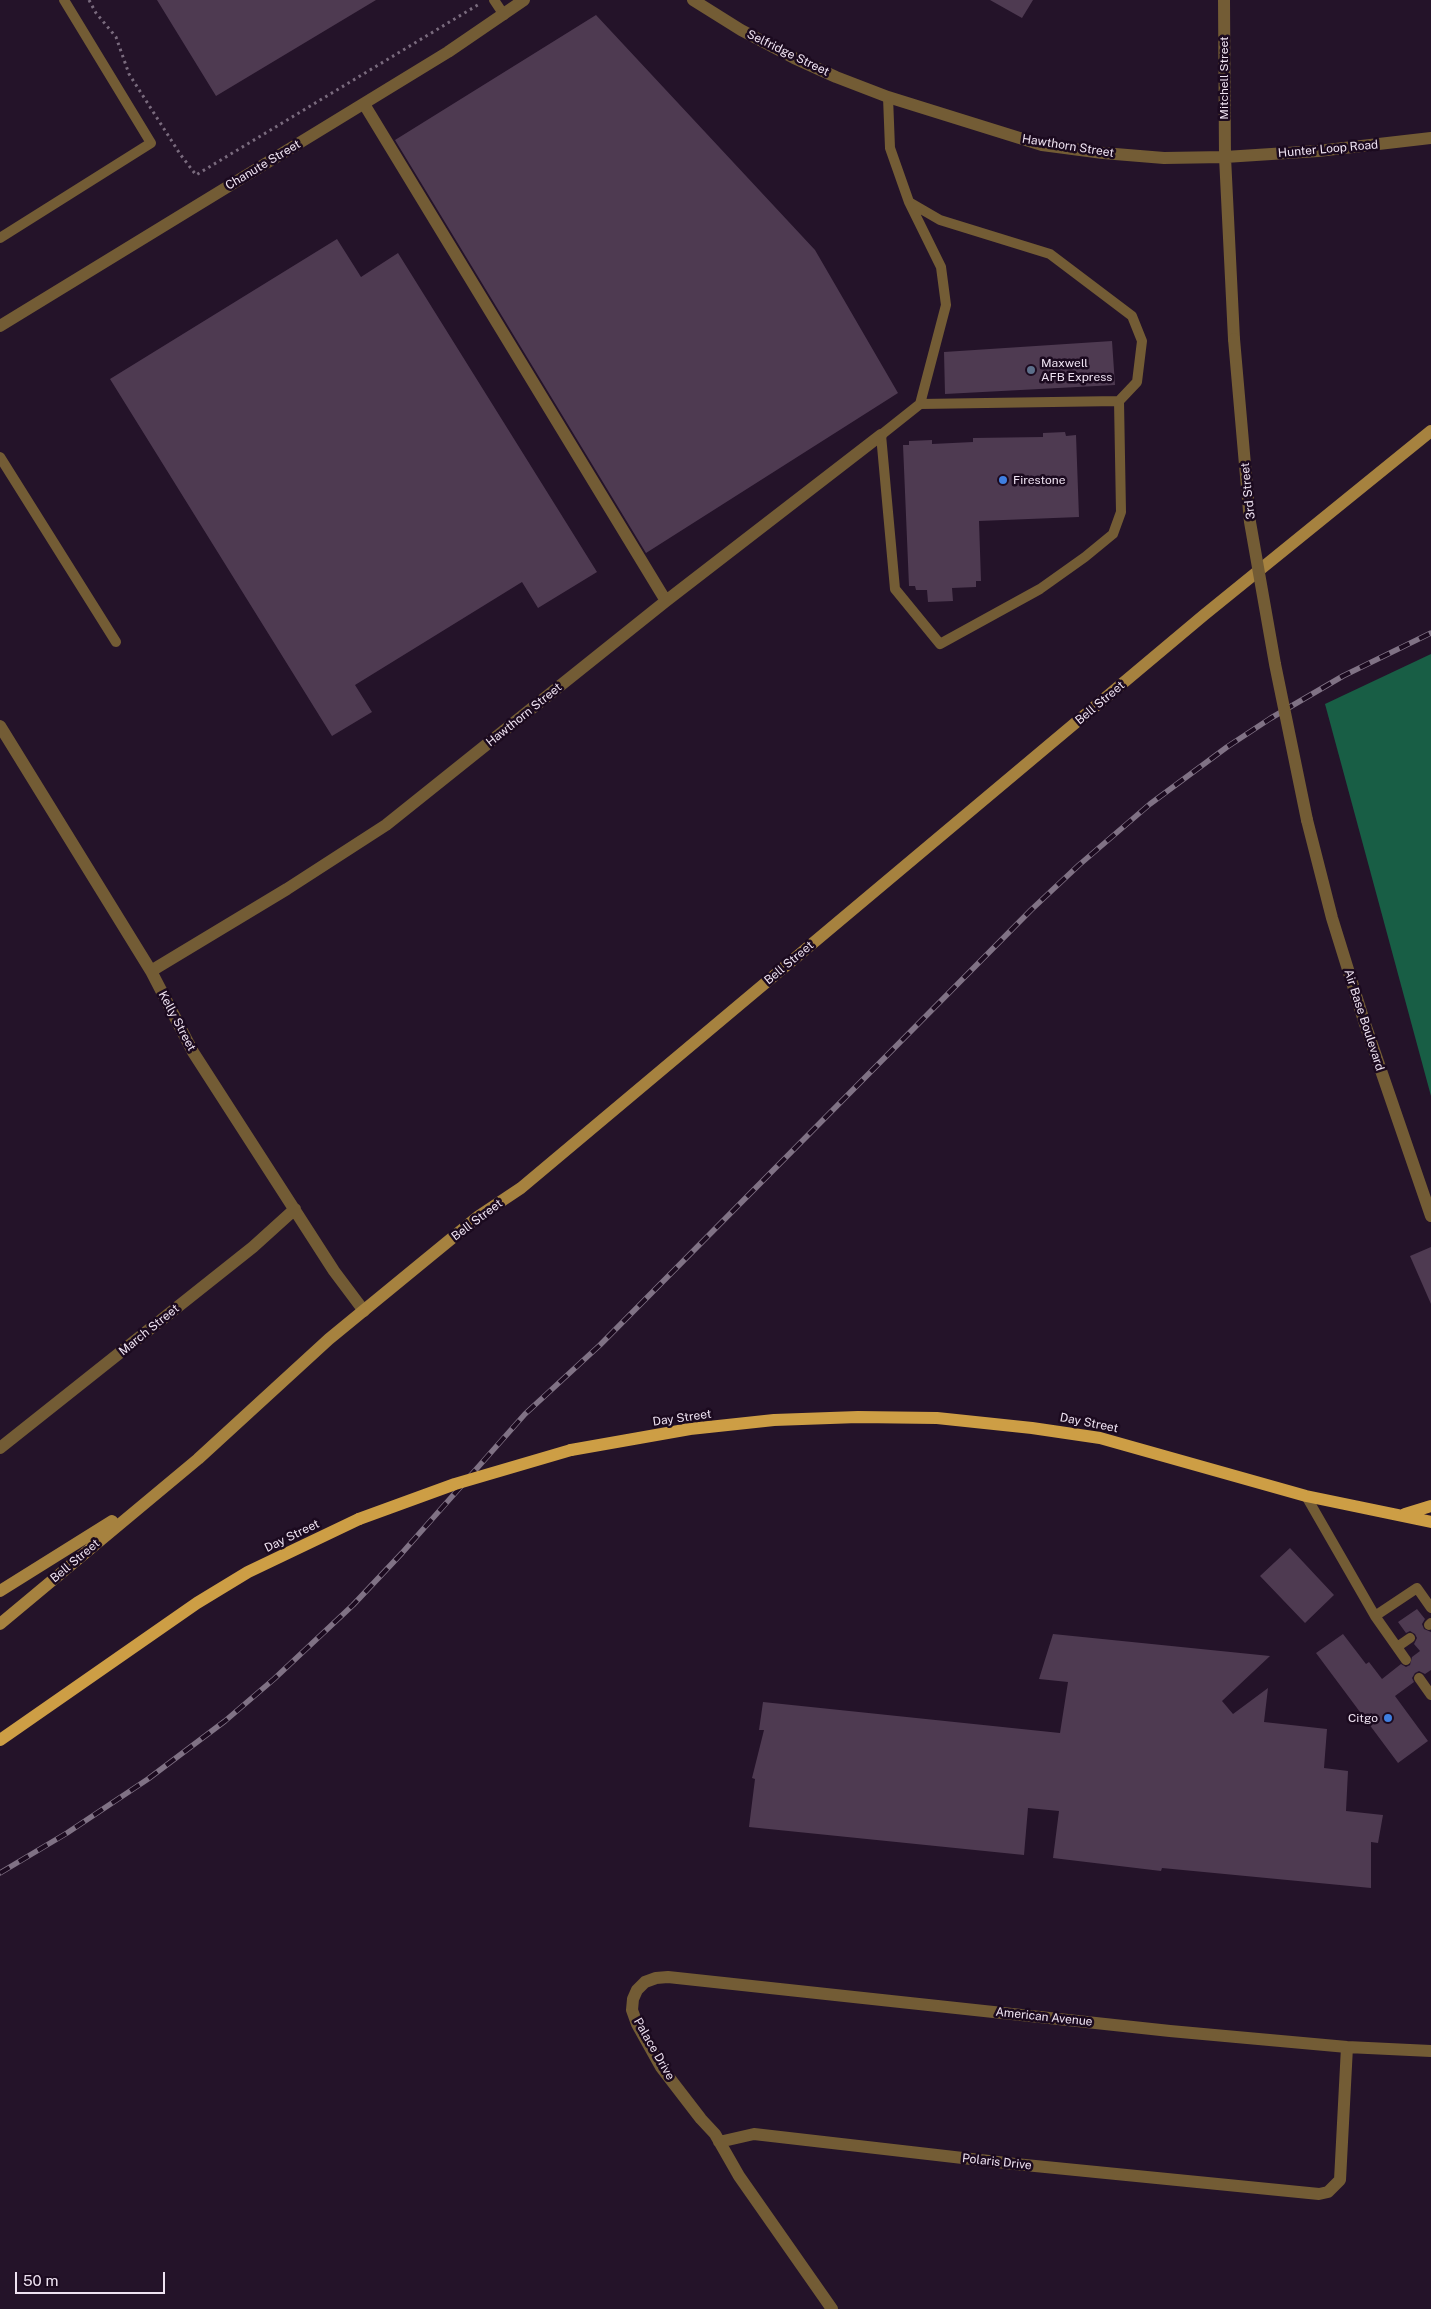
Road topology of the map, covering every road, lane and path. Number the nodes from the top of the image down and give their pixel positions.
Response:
1 (64, 0) edge
2 (89, 0) edge
3 (486, 0) edge
4 (494, 0) edge
5 (524, 0) edge
6 (693, 0) edge
7 (1224, 0) edge
8 (504, 15) junction
9 (888, 97) junction
10 (364, 104) junction
11 (1431, 138) edge
12 (1224, 157) junction
13 (908, 202) junction
14 (0, 238) edge
15 (0, 326) edge
16 (1119, 401) junction
17 (920, 404) junction
18 (1431, 431) edge
19 (881, 435) junction
20 (0, 457) edge
21 (666, 601) junction
22 (116, 642) dead end
23 (0, 726) edge
24 (1307, 820) joint
25 (151, 971) junction
26 (295, 1209) junction
27 (1431, 1216) edge
28 (364, 1311) junction
29 (0, 1448) edge
30 (1306, 1496) junction
31 (150, 1498) junction
32 (1431, 1506) edge
33 (1403, 1515) junction
34 (1429, 1523) edge
35 (0, 1591) edge
36 (1431, 1608) edge
37 (1374, 1616) junction
38 (0, 1624) edge
39 (1410, 1638) dead end
40 (1397, 1648) junction
41 (1406, 1660) dead end
42 (1419, 1678) dead end
43 (1430, 1692) edge
44 (0, 1740) edge
45 (741, 1986) joint
46 (1347, 2047) junction
47 (1431, 2051) edge
48 (719, 2142) junction
49 (832, 2309) edge

1 - 14 lane
2 - 3 path
4 - 8 lane
5 - 8 street, Chanute Street
6 - 9 street, Selfridge Street
7 - 12 street, Mitchell Street
8 - 10 street, Chanute Street
9 - 12 street, Hawthorn Street
9 - 13 lane
10 - 15 street, Chanute Street
10 - 21 street
11 - 12 street, Hunter Loop Road
12 - 24 street, 3rd Street, bridge
13 - 16 lane
13 - 17 lane
16 - 17 lane
16 - 19 lane
17 - 19 lane
18 - 28 main road, Bell Street
19 - 21 street, Hawthorn Street
20 - 22 lane
21 - 25 street, Hawthorn Street
23 - 25 street, Kelly Street
24 - 27 street, Air Base Boulevard
25 - 26 street, Kelly Street
26 - 28 street, Kelly Street
26 - 29 street, March Street
28 - 31 main road, Bell Street
30 - 33 main road, Day Street
30 - 37 lane
30 - 44 main road, Day Street, bridge
31 - 35 main road, Bell Street
31 - 38 main road, Bell Street
32 - 33 main road
33 - 34 main road, Day Street
36 - 37 lane
37 - 40 lane
39 - 40 lane
40 - 41 lane
42 - 43 lane
45 - 46 street, American Avenue
45 - 48 street, Palace Drive
46 - 47 street, American Avenue
46 - 48 street, Polaris Drive
48 - 49 street

